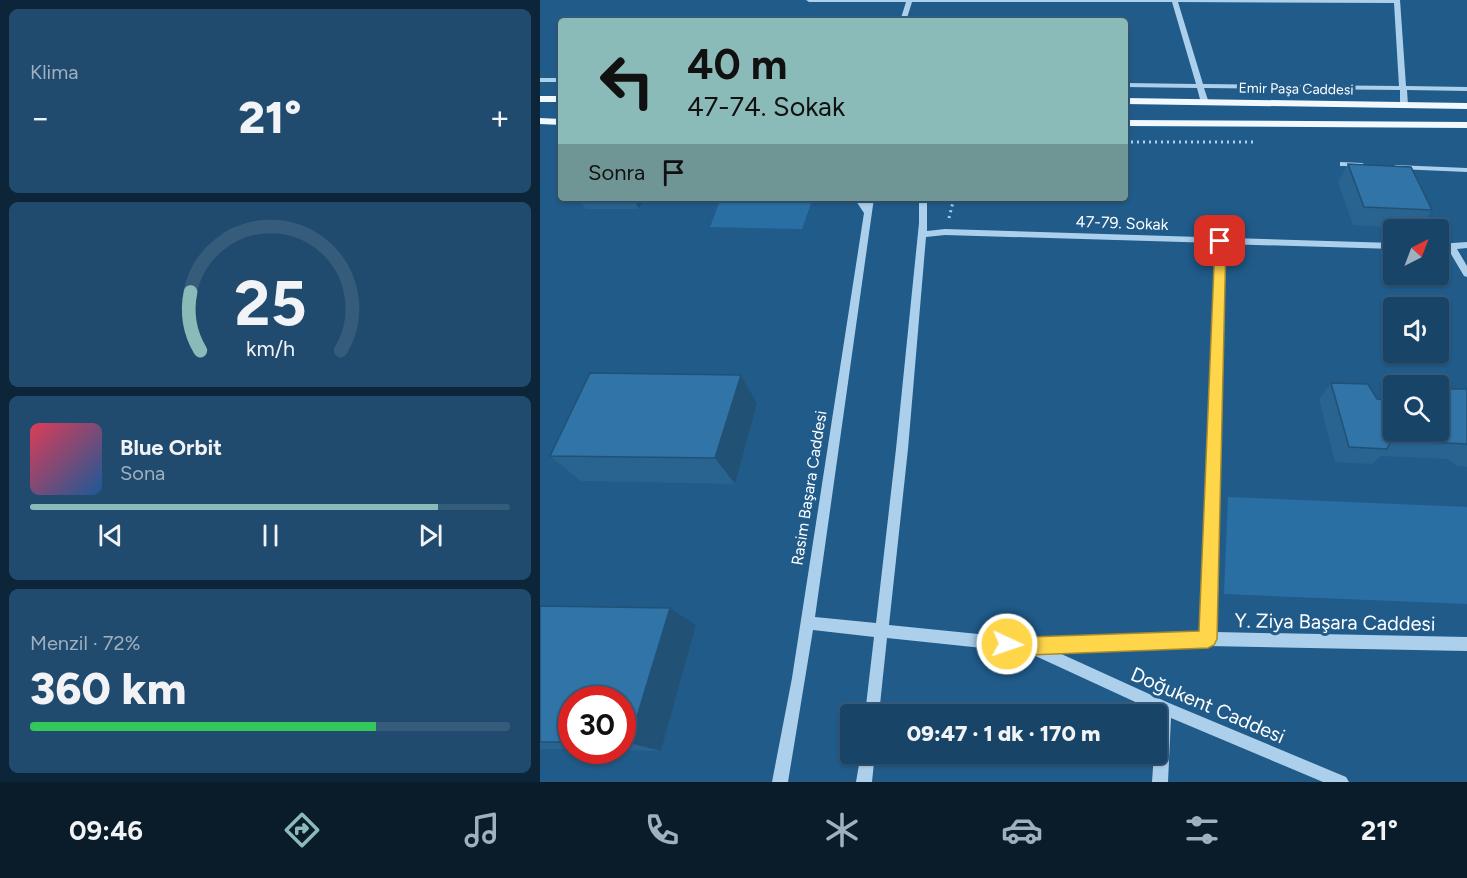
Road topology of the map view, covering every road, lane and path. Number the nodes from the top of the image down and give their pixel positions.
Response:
1 (808, 0) edge
2 (1397, 0) edge
3 (909, 1) edge
4 (1175, 1) edge
5 (904, 18) edge
6 (540, 80) edge
7 (558, 80) edge
8 (1128, 85) edge
9 (1200, 86) junction
10 (1405, 89) junction
11 (1467, 89) edge
12 (540, 99) edge
13 (558, 99) edge
14 (1128, 101) edge
15 (1205, 103) junction
16 (1404, 105) junction
17 (1467, 105) edge
18 (540, 121) edge
19 (558, 122) edge
20 (1128, 123) edge
21 (1467, 125) edge
22 (1343, 164) dead end
23 (1377, 166) edge
24 (1388, 166) edge
25 (1467, 170) edge
26 (860, 201) edge
27 (870, 201) edge
28 (923, 201) edge
29 (927, 201) edge
30 (868, 213) junction
31 (923, 223) junction
32 (922, 235) junction
33 (1220, 241) junction
34 (1467, 245) edge
35 (1383, 246) edge
36 (1449, 248) edge
37 (1452, 248) junction
38 (1467, 274) edge
39 (807, 623) junction
40 (881, 632) junction
41 (1208, 639) junction
42 (1467, 644) edge
43 (1029, 646) junction
44 (873, 704) edge
45 (1155, 704) edge
46 (1167, 709) edge
47 (866, 764) edge
48 (1161, 764) edge
49 (780, 782) edge
50 (864, 782) edge
51 (1160, 782) edge
52 (1341, 782) edge

1 - 3 street
2 - 4 street
2 - 10 street
3 - 4 street
3 - 5 street
4 - 9 street
6 - 7 street
8 - 9 street
9 - 10 street
9 - 15 street
10 - 11 street
10 - 16 street
12 - 13 main road
14 - 15 main road, Emir Paşa Caddesi
15 - 16 main road, Emir Paşa Caddesi
16 - 17 main road, Emir Paşa Caddesi
18 - 19 main road
20 - 21 main road
22 - 23 street
24 - 25 street
26 - 30 street
27 - 30 street, Rasim Başara Caddesi
28 - 31 street
29 - 31 street
30 - 39 street, Rasim Başara Caddesi
31 - 32 street
32 - 33 street, 47-79. Sokak
32 - 40 street
33 - 35 street, 47-79. Sokak
33 - 41 street
34 - 37 street
36 - 37 street
37 - 38 street
39 - 40 street, Y. Ziya Başara Caddesi
39 - 49 street, Rasim Başara Caddesi
40 - 43 street, Y. Ziya Başara Caddesi
40 - 44 street
41 - 42 street, Y. Ziya Başara Caddesi
41 - 43 street, Y. Ziya Başara Caddesi
43 - 45 street, Doğukent Caddesi
46 - 52 street, Doğukent Caddesi
47 - 50 street
48 - 51 street

